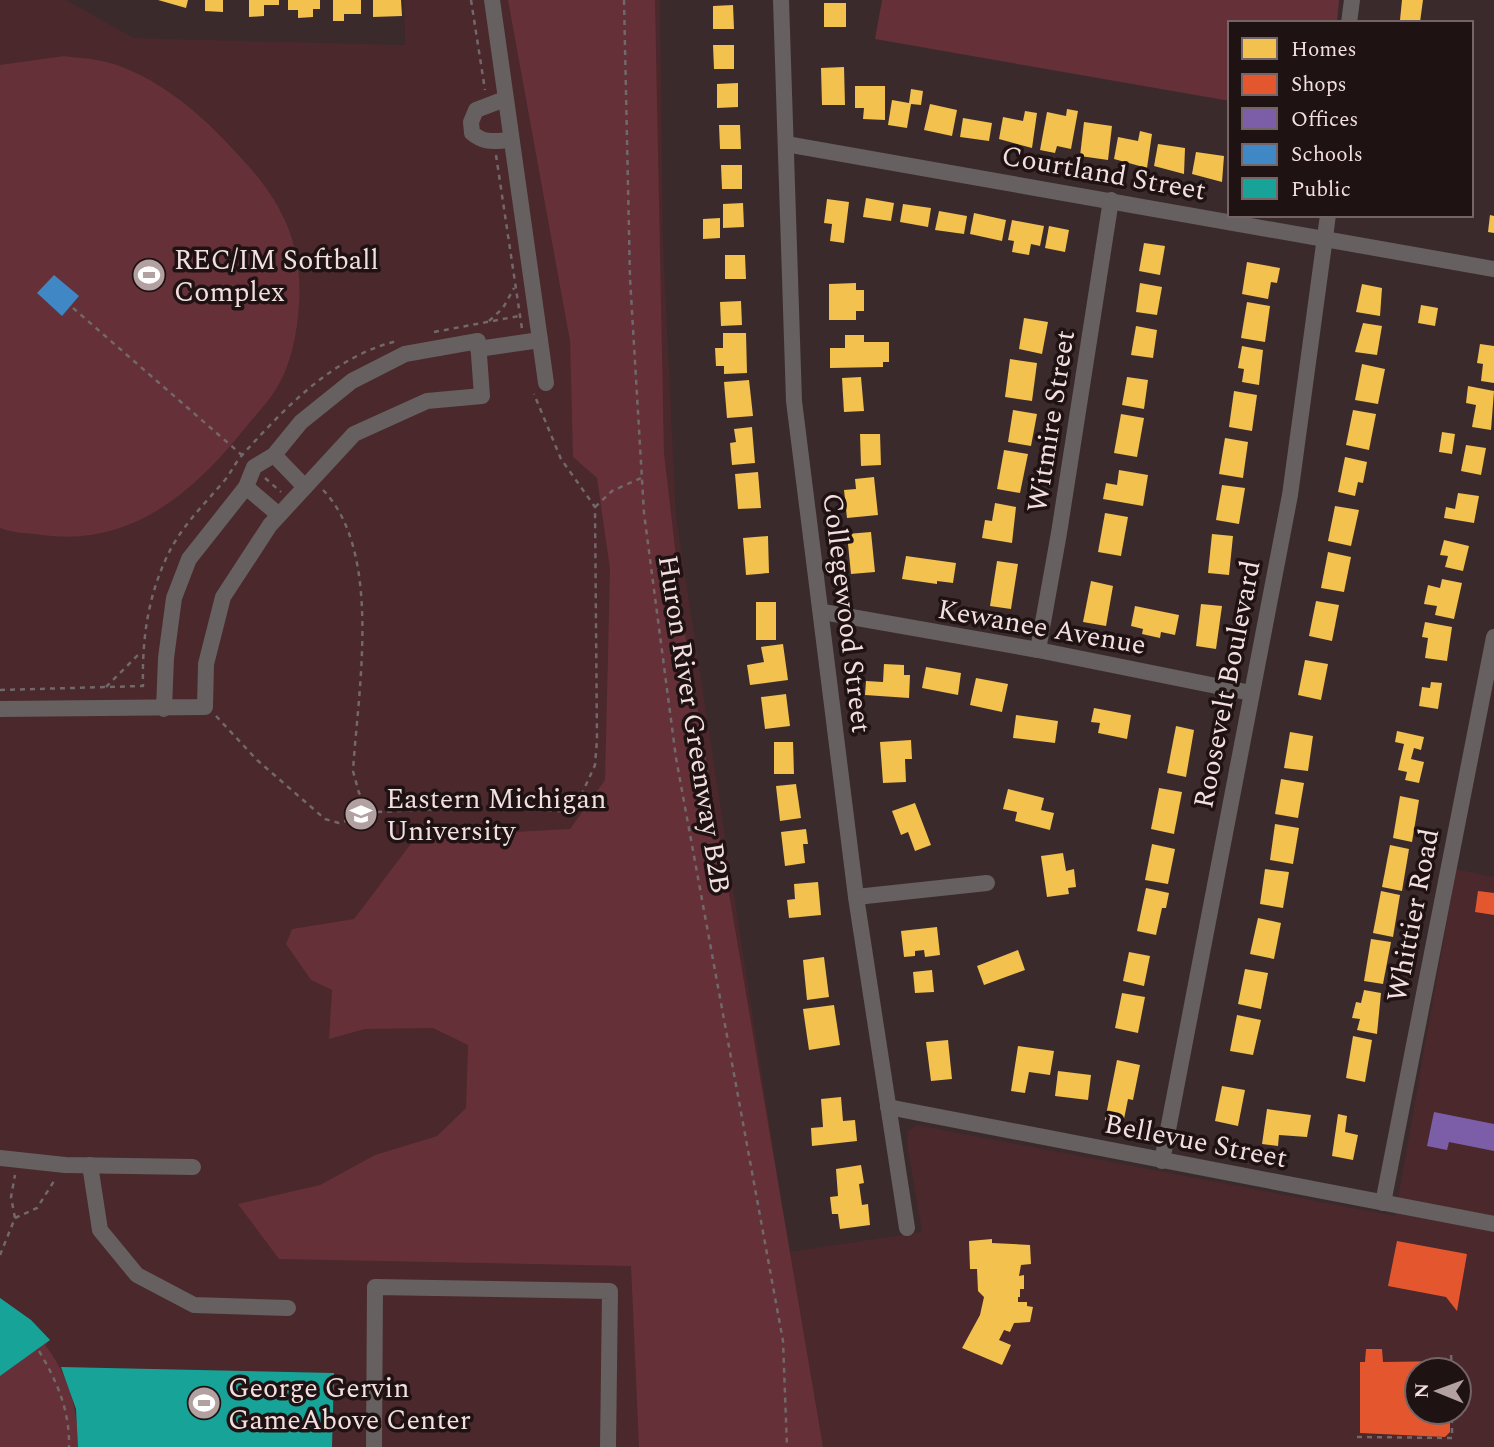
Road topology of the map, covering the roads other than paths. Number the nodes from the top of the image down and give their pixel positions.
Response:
1 (492, 0) edge
2 (781, 0) edge
3 (1352, 0) edge
4 (1349, 21) edge
5 (505, 99) junction
6 (511, 140) junction
7 (786, 144) junction
8 (1111, 200) junction
9 (1328, 217) edge
10 (1326, 239) junction
11 (1494, 269) edge
12 (540, 340) junction
13 (478, 349) junction
14 (545, 383) dead end
15 (274, 456) junction
16 (246, 487) junction
17 (305, 487) junction
18 (279, 515) junction
19 (823, 612) junction
20 (1494, 637) edge
21 (1038, 650) junction
22 (1251, 693) junction
23 (0, 709) edge
24 (164, 709) junction
25 (987, 883) dead end
26 (856, 897) junction
27 (888, 1107) junction
28 (0, 1158) edge
29 (1162, 1161) junction
30 (90, 1165) junction
31 (194, 1167) dead end
32 (1383, 1203) junction
33 (1494, 1224) edge
34 (907, 1228) dead end
35 (288, 1308) dead end
36 (374, 1447) edge
37 (608, 1447) edge

1 - 5 street
2 - 7 street, Collegewood Street
3 - 4 street
5 - 6 street
5 - 6 street
6 - 12 street
7 - 8 street, Courtland Street
7 - 19 street, Collegewood Street
8 - 10 street, Courtland Street
8 - 21 street, Witmire Street
9 - 10 street, Roosevelt Boulevard
10 - 11 street, Courtland Street
10 - 22 street, Roosevelt Boulevard
12 - 13 street
12 - 14 street
13 - 15 street
13 - 17 street
15 - 16 street
15 - 17 street
16 - 18 street
16 - 24 street
17 - 18 street
18 - 24 street
19 - 21 street, Kewanee Avenue
19 - 26 street, Collegewood Street
20 - 32 street, Whittier Road
21 - 22 street, Kewanee Avenue
22 - 29 street, Roosevelt Boulevard
23 - 24 street
25 - 26 street
26 - 27 street, Collegewood Street
27 - 29 street, Bellevue Street
27 - 34 street, Collegewood Street
28 - 30 street
29 - 32 street, Bellevue Street
30 - 31 street
30 - 35 street
32 - 33 street, Bellevue Street
36 - 37 street

